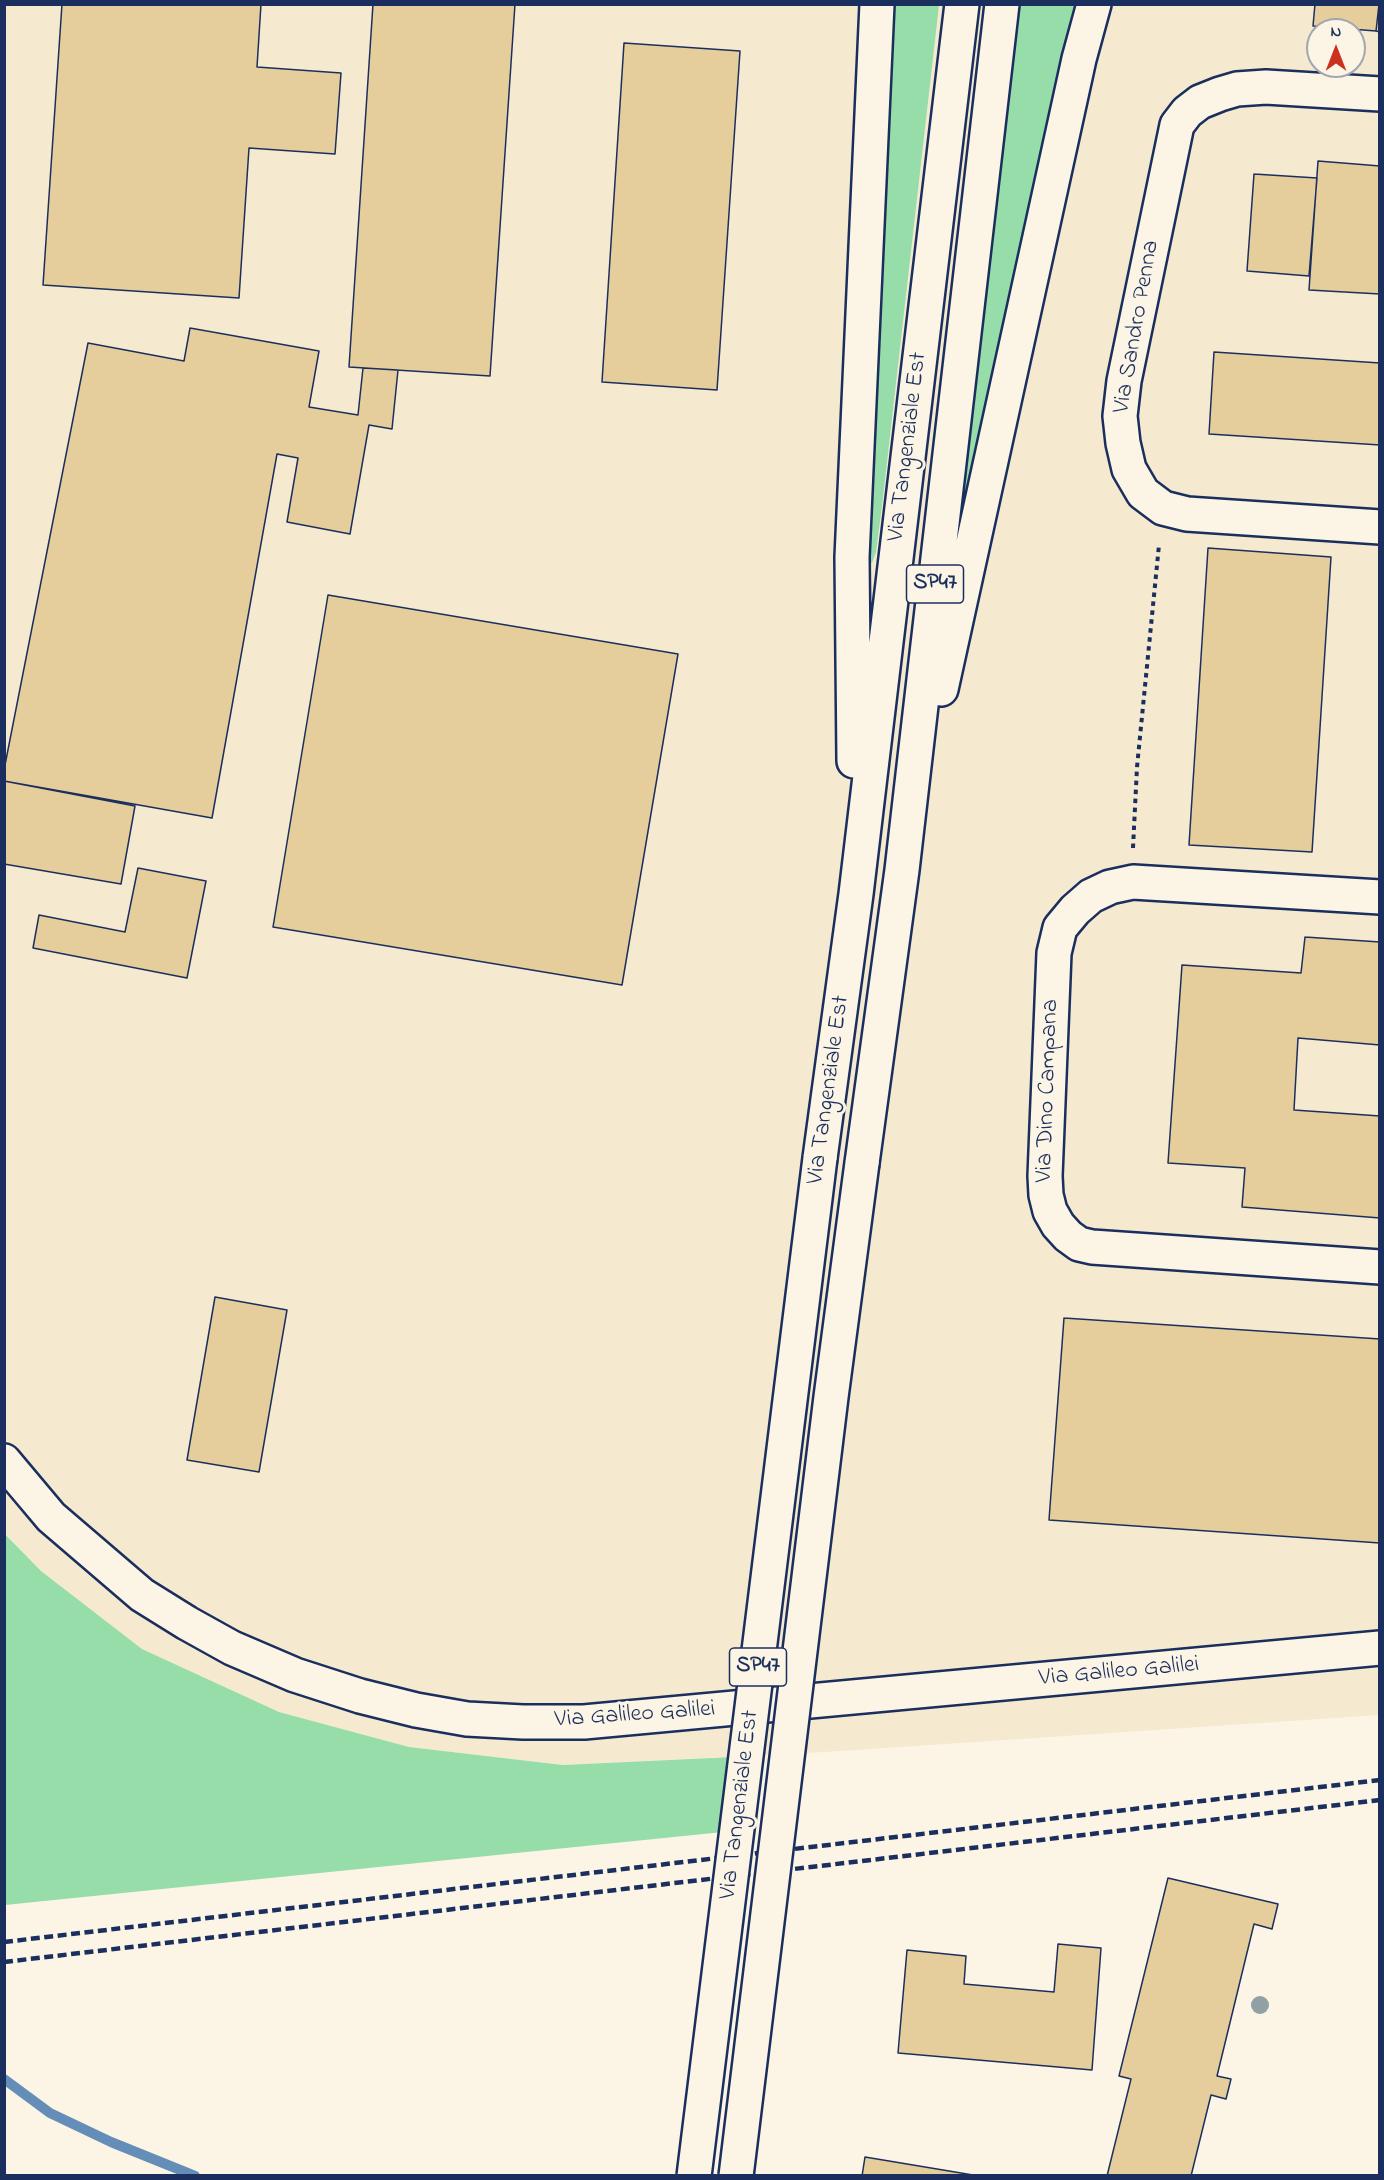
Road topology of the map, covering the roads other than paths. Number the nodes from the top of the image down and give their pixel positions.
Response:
1 (877, 4) edge
2 (962, 4) edge
3 (1002, 4) edge
4 (1094, 4) edge
5 (1380, 94) edge
6 (1380, 527) edge
7 (902, 870) junction
8 (856, 894) junction
9 (1380, 897) edge
10 (1380, 1267) edge
11 (4, 1461) edge
12 (1380, 1648) edge
13 (694, 2175) edge
14 (736, 2175) edge

1 - 8 main road
2 - 8 main road, Via Tangenziale Est / SP47
3 - 7 main road, Via Tangenziale Est / SP47
4 - 7 main road
5 - 6 main road, Via Sandro Penna
7 - 14 main road, Via Tangenziale Est / SP47, bridge
8 - 13 main road, Via Tangenziale Est / SP47, bridge
9 - 10 main road, Via Dino Campana
11 - 12 main road, Via Galileo Galilei

